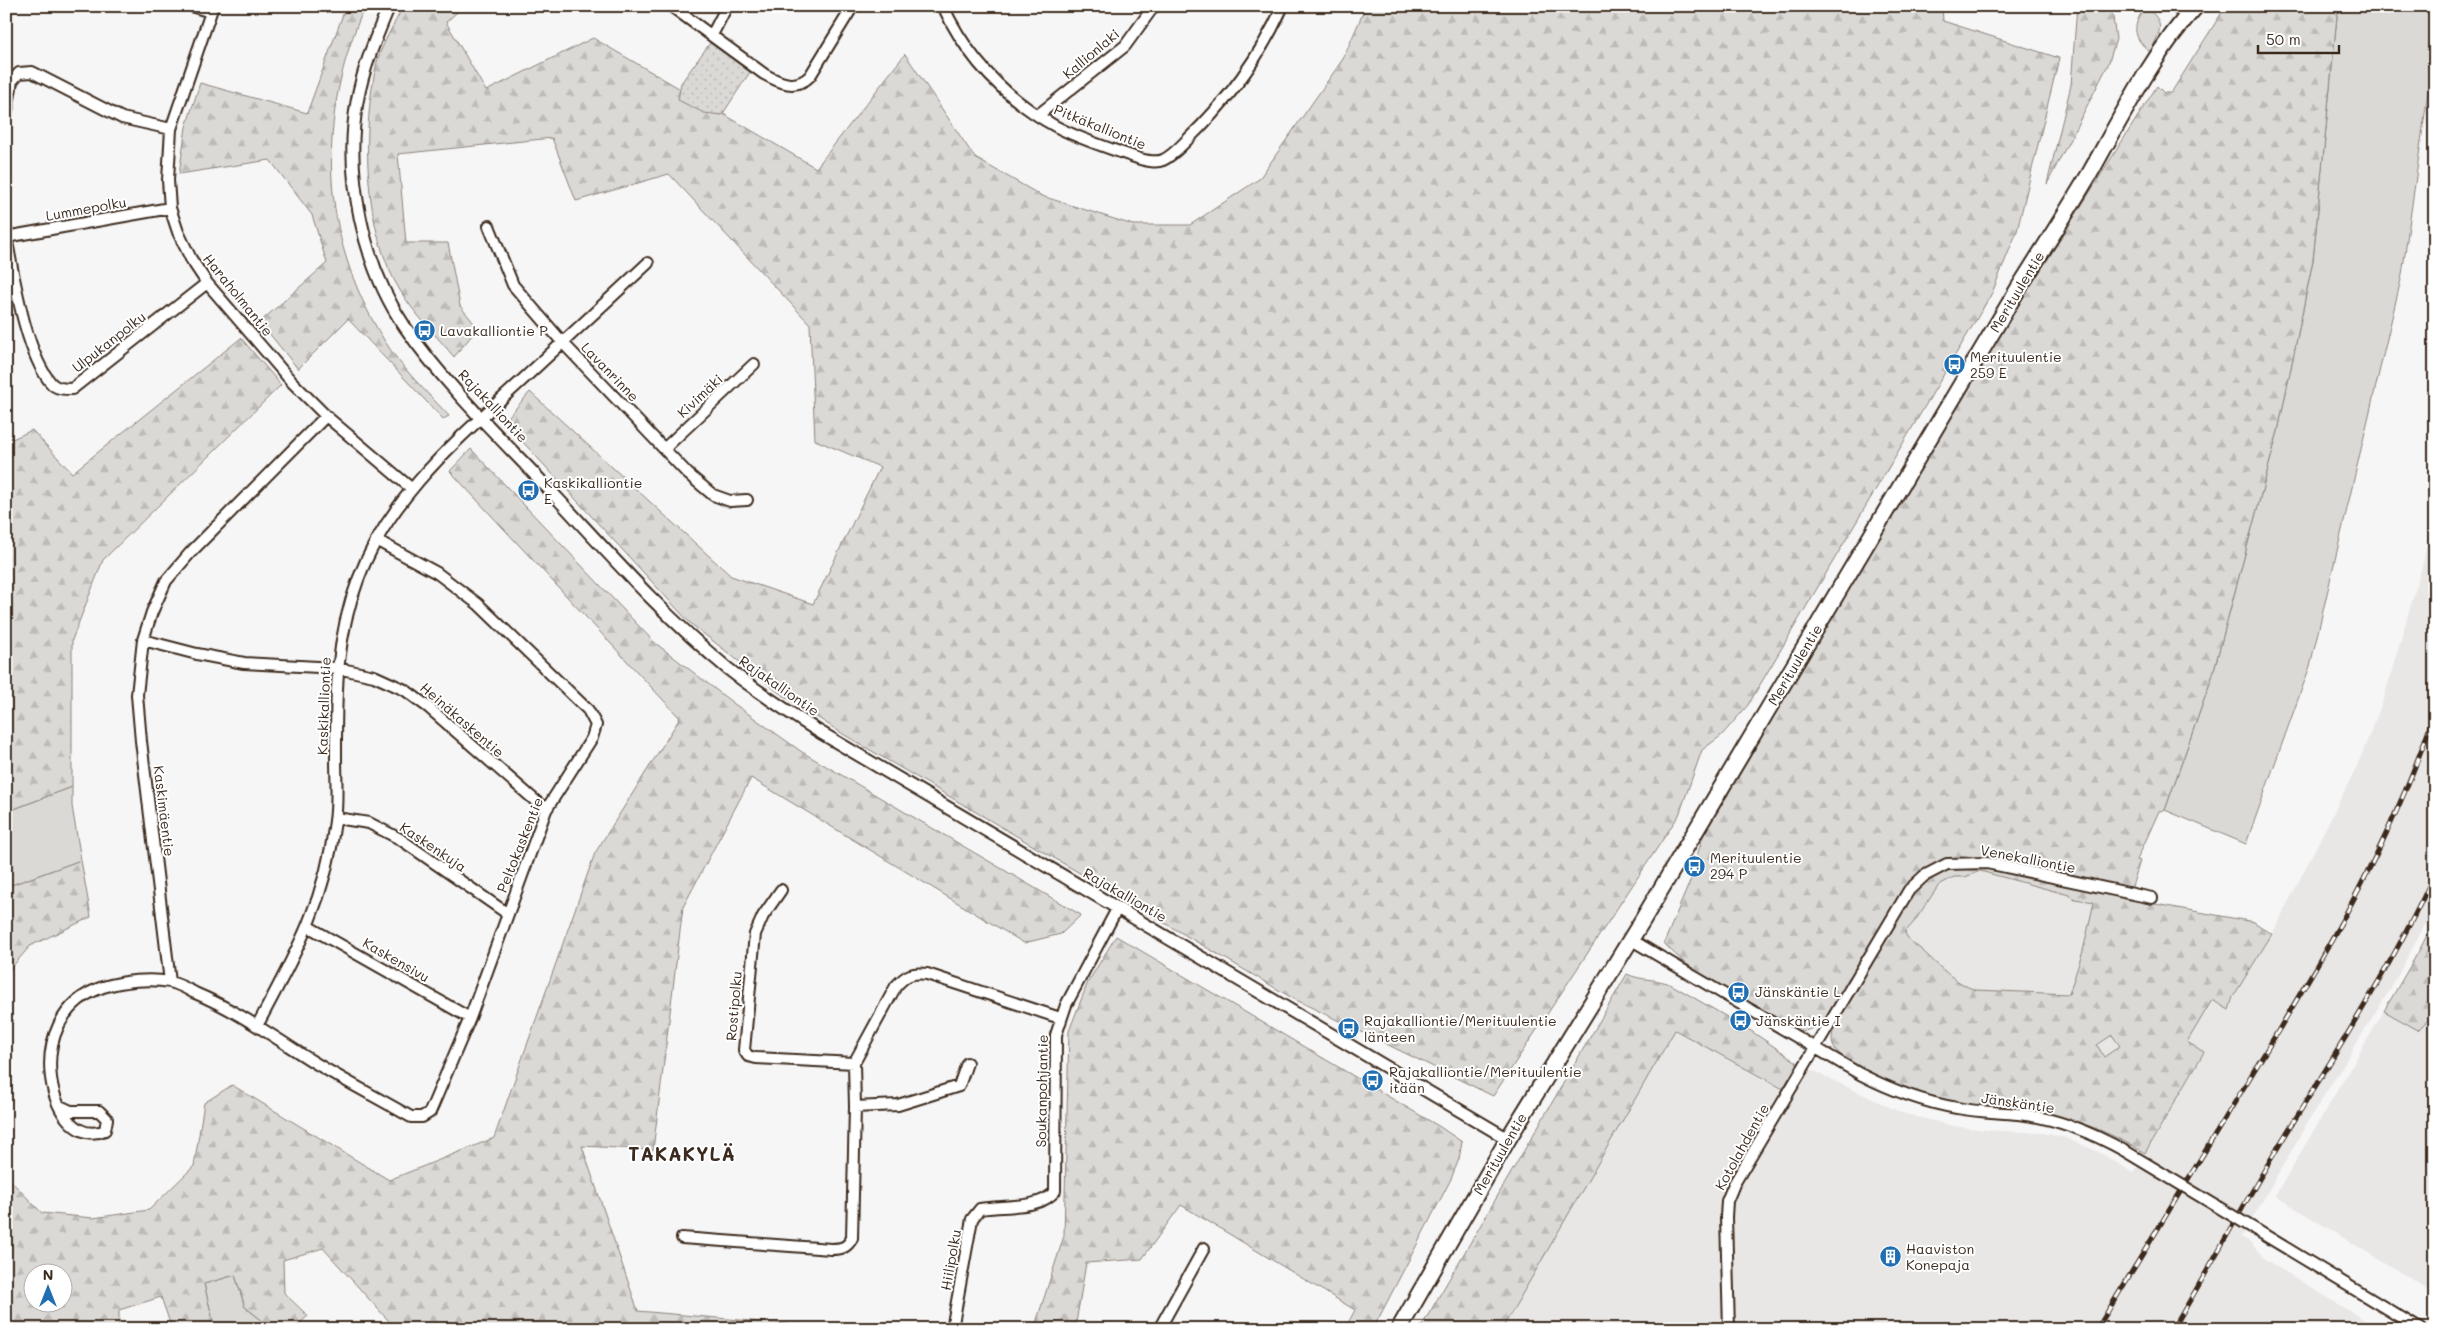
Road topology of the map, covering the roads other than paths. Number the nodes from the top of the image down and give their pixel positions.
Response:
1 (191, 6) edge
2 (390, 6) edge
3 (671, 6) edge
4 (726, 6) edge
5 (853, 6) edge
6 (943, 6) edge
7 (1154, 6) edge
8 (1283, 6) edge
9 (212, 9) edge
10 (2188, 9) edge
11 (712, 35) junction
12 (1038, 115) junction
13 (6, 117) edge
14 (171, 129) junction
15 (170, 208) junction
16 (489, 226) dead end
17 (6, 237) edge
18 (648, 263) dead end
19 (207, 282) junction
20 (563, 343) junction
21 (754, 364) dead end
22 (326, 416) junction
23 (482, 417) junction
24 (665, 448) junction
25 (412, 489) junction
26 (747, 500) dead end
27 (376, 540) junction
28 (143, 640) junction
29 (337, 668) junction
30 (546, 810) junction
31 (336, 818) junction
32 (781, 890) dead end
33 (2152, 898) dead end
34 (1117, 909) junction
35 (508, 914) junction
36 (309, 927) junction
37 (1630, 939) junction
38 (170, 982) junction
39 (470, 1018) junction
40 (1060, 1018) junction
41 (257, 1026) junction
42 (1815, 1048) junction
43 (854, 1063) junction
44 (967, 1063) dead end
45 (60, 1106) dead end
46 (855, 1107) junction
47 (1508, 1139) junction
48 (1049, 1197) joint
49 (682, 1238) dead end
50 (1204, 1248) dead end
51 (952, 1329) edge
52 (1159, 1329) edge
53 (1399, 1329) edge
54 (1729, 1329) edge
55 (2420, 1329) edge

1 - 9 street
2 - 23 street, Rajakalliontie
3 - 11 street
4 - 11 street
5 - 11 street
6 - 12 street, Pitkäkalliontie
7 - 12 street, Kallionlaki
8 - 12 street, Pitkäkalliontie
9 - 14 street, Haraholmantie
10 - 37 main road, Merituulentie
13 - 14 street
14 - 15 street, Haraholmantie
15 - 17 street, Lummepolku
15 - 19 street, Haraholmantie
16 - 20 street, Lavanrinne
17 - 19 street, Ulpukanpolku
18 - 20 street, Kaskikalliontie
19 - 22 street, Haraholmantie
20 - 23 street, Kaskikalliontie
20 - 24 street, Lavanrinne
21 - 24 street, Kivimäki
22 - 25 street, Haraholmantie
22 - 28 street, Kaskimäentie
23 - 25 street, Kaskikalliontie
23 - 34 street, Rajakalliontie
24 - 26 street, Lavanrinne
25 - 27 street, Kaskikalliontie
27 - 29 street, Kaskikalliontie
27 - 30 street, Peltokaskentie
28 - 29 street, Heinäkaskentie
28 - 38 street, Kaskimäentie
29 - 30 street, Heinäkaskentie
29 - 31 street, Kaskikalliontie
30 - 35 street, Peltokaskentie
31 - 35 street, Kaskenkuja
31 - 36 street, Kaskikalliontie
32 - 43 street, Rostipolku
33 - 42 street, Venekalliontie
34 - 40 street, Soukanpohjantie
34 - 47 street, Rajakalliontie
35 - 39 street, Peltokaskentie
36 - 39 street, Kaskensivu
36 - 41 street, Kaskikalliontie
37 - 42 street, Jänskäntie
37 - 47 main road, Merituulentie
38 - 41 street
38 - 45 street
39 - 41 street, Peltokaskentie
40 - 43 street
40 - 48 street, Soukanpohjantie
42 - 54 street, Kotolahdentie
42 - 55 street, Jänskäntie, bridge
43 - 46 street
44 - 46 street
46 - 49 street
47 - 53 main road, Merituulentie
48 - 51 street, Hiilipolku
50 - 52 street

